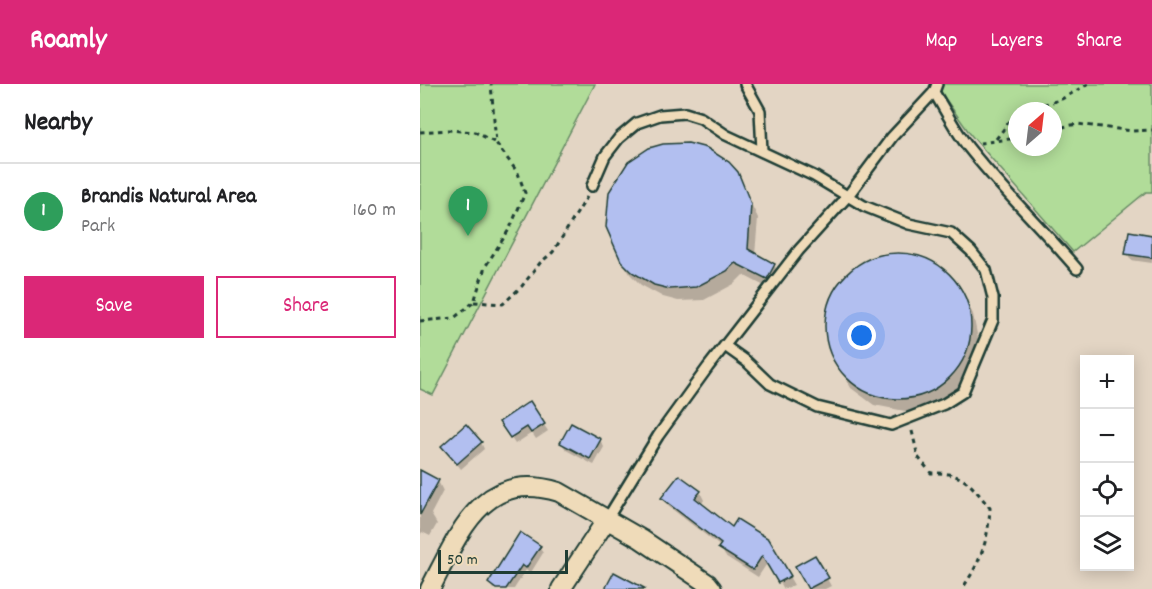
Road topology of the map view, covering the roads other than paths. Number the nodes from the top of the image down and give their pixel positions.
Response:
1 (745, 84) edge
2 (935, 88) edge
3 (762, 151) junction
4 (592, 186) road end
5 (847, 197) junction
6 (1077, 269) dead end
7 (725, 346) junction
8 (607, 519) junction
9 (430, 589) edge
10 (561, 589) edge
11 (712, 589) edge

1 - 3 lane
2 - 5 lane
2 - 6 lane
3 - 4 lane
3 - 5 lane
5 - 7 lane
5 - 7 lane
7 - 8 lane
8 - 9 street
8 - 10 street
8 - 11 street

